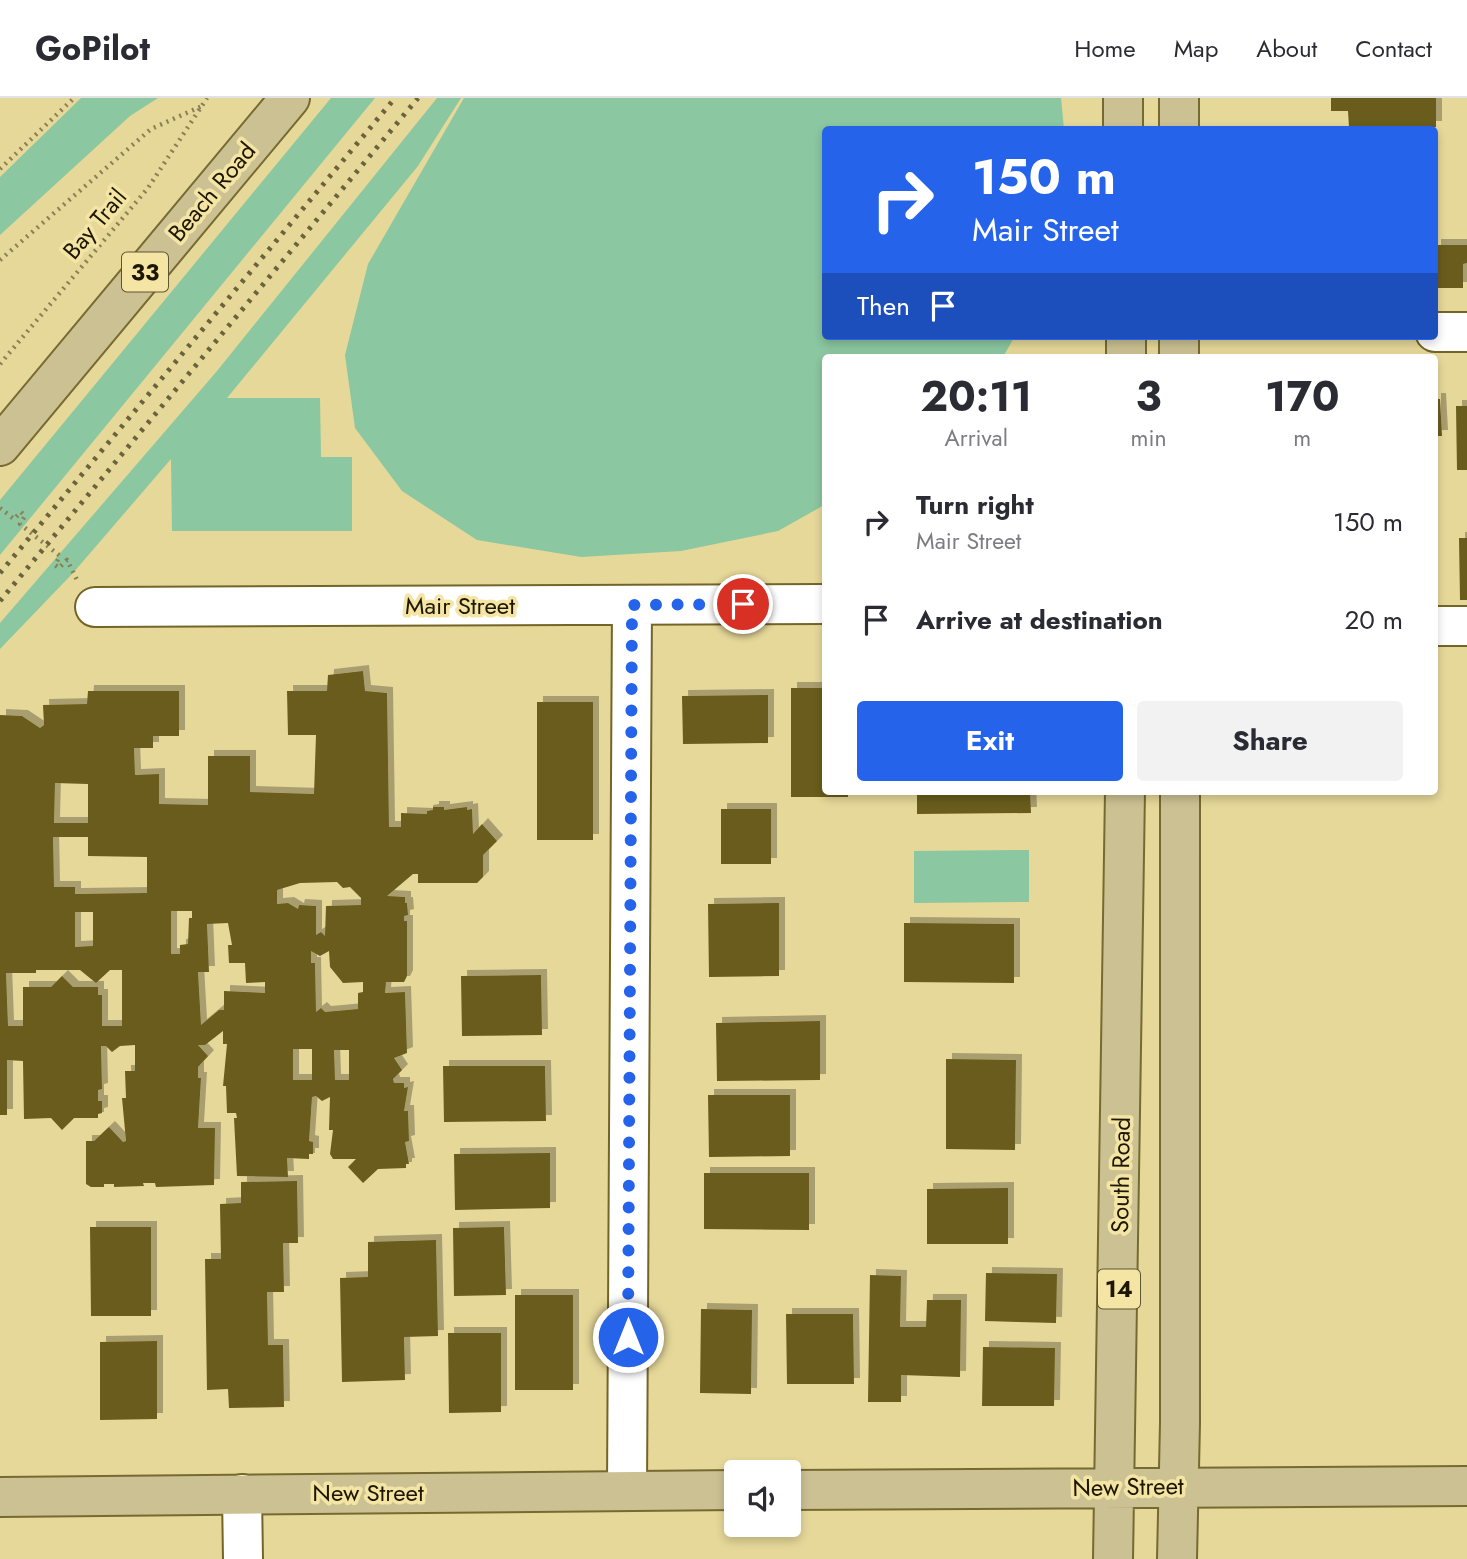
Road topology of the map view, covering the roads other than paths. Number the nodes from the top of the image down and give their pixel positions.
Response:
1 (290, 98) edge
2 (1123, 98) edge
3 (1179, 98) edge
4 (1124, 126) edge
5 (1179, 126) edge
6 (1438, 332) edge
7 (1467, 332) edge
8 (0, 446) edge
9 (822, 604) edge
10 (632, 605) junction
11 (95, 607) road end
12 (1438, 626) edge
13 (1467, 626) edge
14 (1125, 795) edge
15 (1180, 795) edge
16 (1467, 1486) edge
17 (1179, 1487) junction
18 (1114, 1488) junction
19 (626, 1490) junction
20 (724, 1490) edge
21 (801, 1490) edge
22 (242, 1493) junction
23 (0, 1497) edge
24 (243, 1559) edge
25 (1113, 1559) edge
26 (1177, 1559) edge

1 - 8 main road, Beach Road / 33
2 - 4 main road
3 - 5 main road
6 - 7 street
9 - 10 street, Mair Street
10 - 11 street, Mair Street
10 - 19 street
12 - 13 street
14 - 18 main road, South Road / 14
15 - 17 main road
16 - 17 main road, New Street
17 - 18 main road, New Street
17 - 26 main road
18 - 21 main road, New Street
18 - 25 main road, South Road / 14
19 - 20 main road, New Street
19 - 22 main road, New Street
22 - 23 main road, New Street
22 - 24 street

